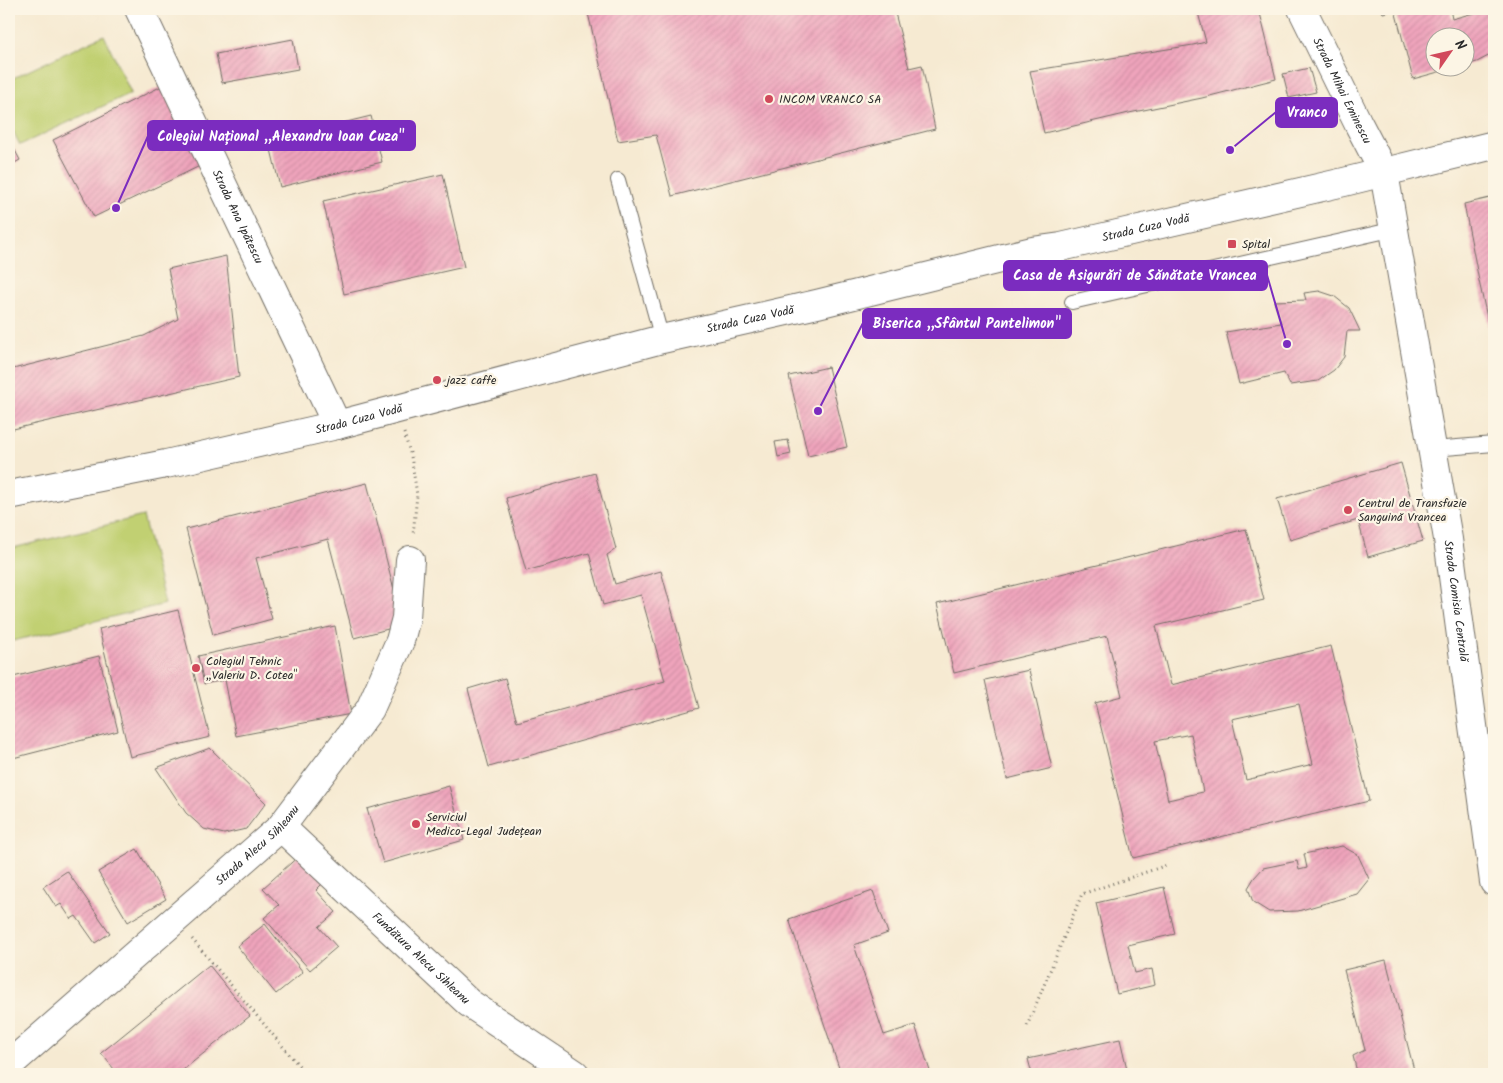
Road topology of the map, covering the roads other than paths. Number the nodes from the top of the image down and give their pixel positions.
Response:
1 (139, 9) edge
2 (1302, 9) edge
3 (1494, 145) edge
4 (1384, 173) junction
5 (618, 180) dead end
6 (1394, 229) junction
7 (1072, 302) dead end
8 (662, 339) junction
9 (337, 425) junction
10 (1494, 444) edge
11 (1433, 449) junction
12 (9, 495) edge
13 (410, 560) road end
14 (281, 827) junction
15 (1494, 882) edge
16 (9, 1065) edge
17 (575, 1074) edge

1 - 9 street, Strada Ana Ipătescu
2 - 4 street, Strada Mihai Eminescu
3 - 4 street, Strada Cuza Vodă
4 - 6 street, Strada Comisia Centrală
4 - 8 street, Strada Cuza Vodă
5 - 8 lane
6 - 7 lane
6 - 11 street, Strada Comisia Centrală
8 - 9 street, Strada Cuza Vodă
9 - 12 street, Strada Cuza Vodă
10 - 11 lane
11 - 15 street, Strada Comisia Centrală
13 - 14 street, Strada Alecu Sihleanu
14 - 16 street, Strada Alecu Sihleanu
14 - 17 street, Fundătura Alecu Sihleanu

